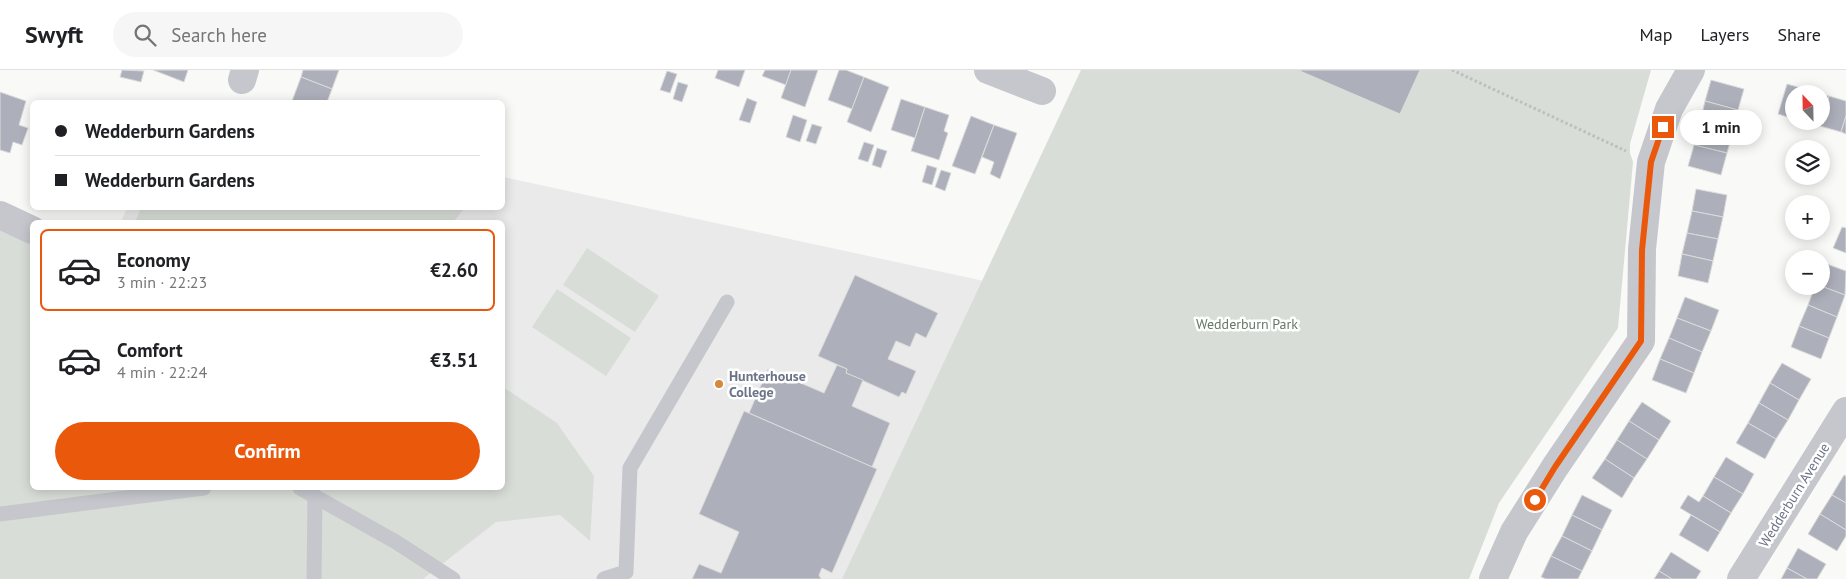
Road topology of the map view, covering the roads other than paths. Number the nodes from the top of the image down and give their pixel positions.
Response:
1 (988, 70) edge
2 (1691, 70) edge
3 (1042, 90) dead end
4 (0, 215) edge
5 (30, 229) edge
6 (727, 302) dead end
7 (1846, 411) edge
8 (188, 490) edge
9 (304, 490) edge
10 (315, 496) junction
11 (0, 514) edge
12 (314, 579) edge
13 (453, 579) edge
14 (604, 579) edge
15 (1493, 579) edge
16 (1741, 579) edge

1 - 3 street
2 - 15 street
4 - 5 street
6 - 14 lane
7 - 16 street, Wedderburn Avenue
8 - 11 lane
9 - 10 lane
10 - 12 lane
10 - 13 lane

